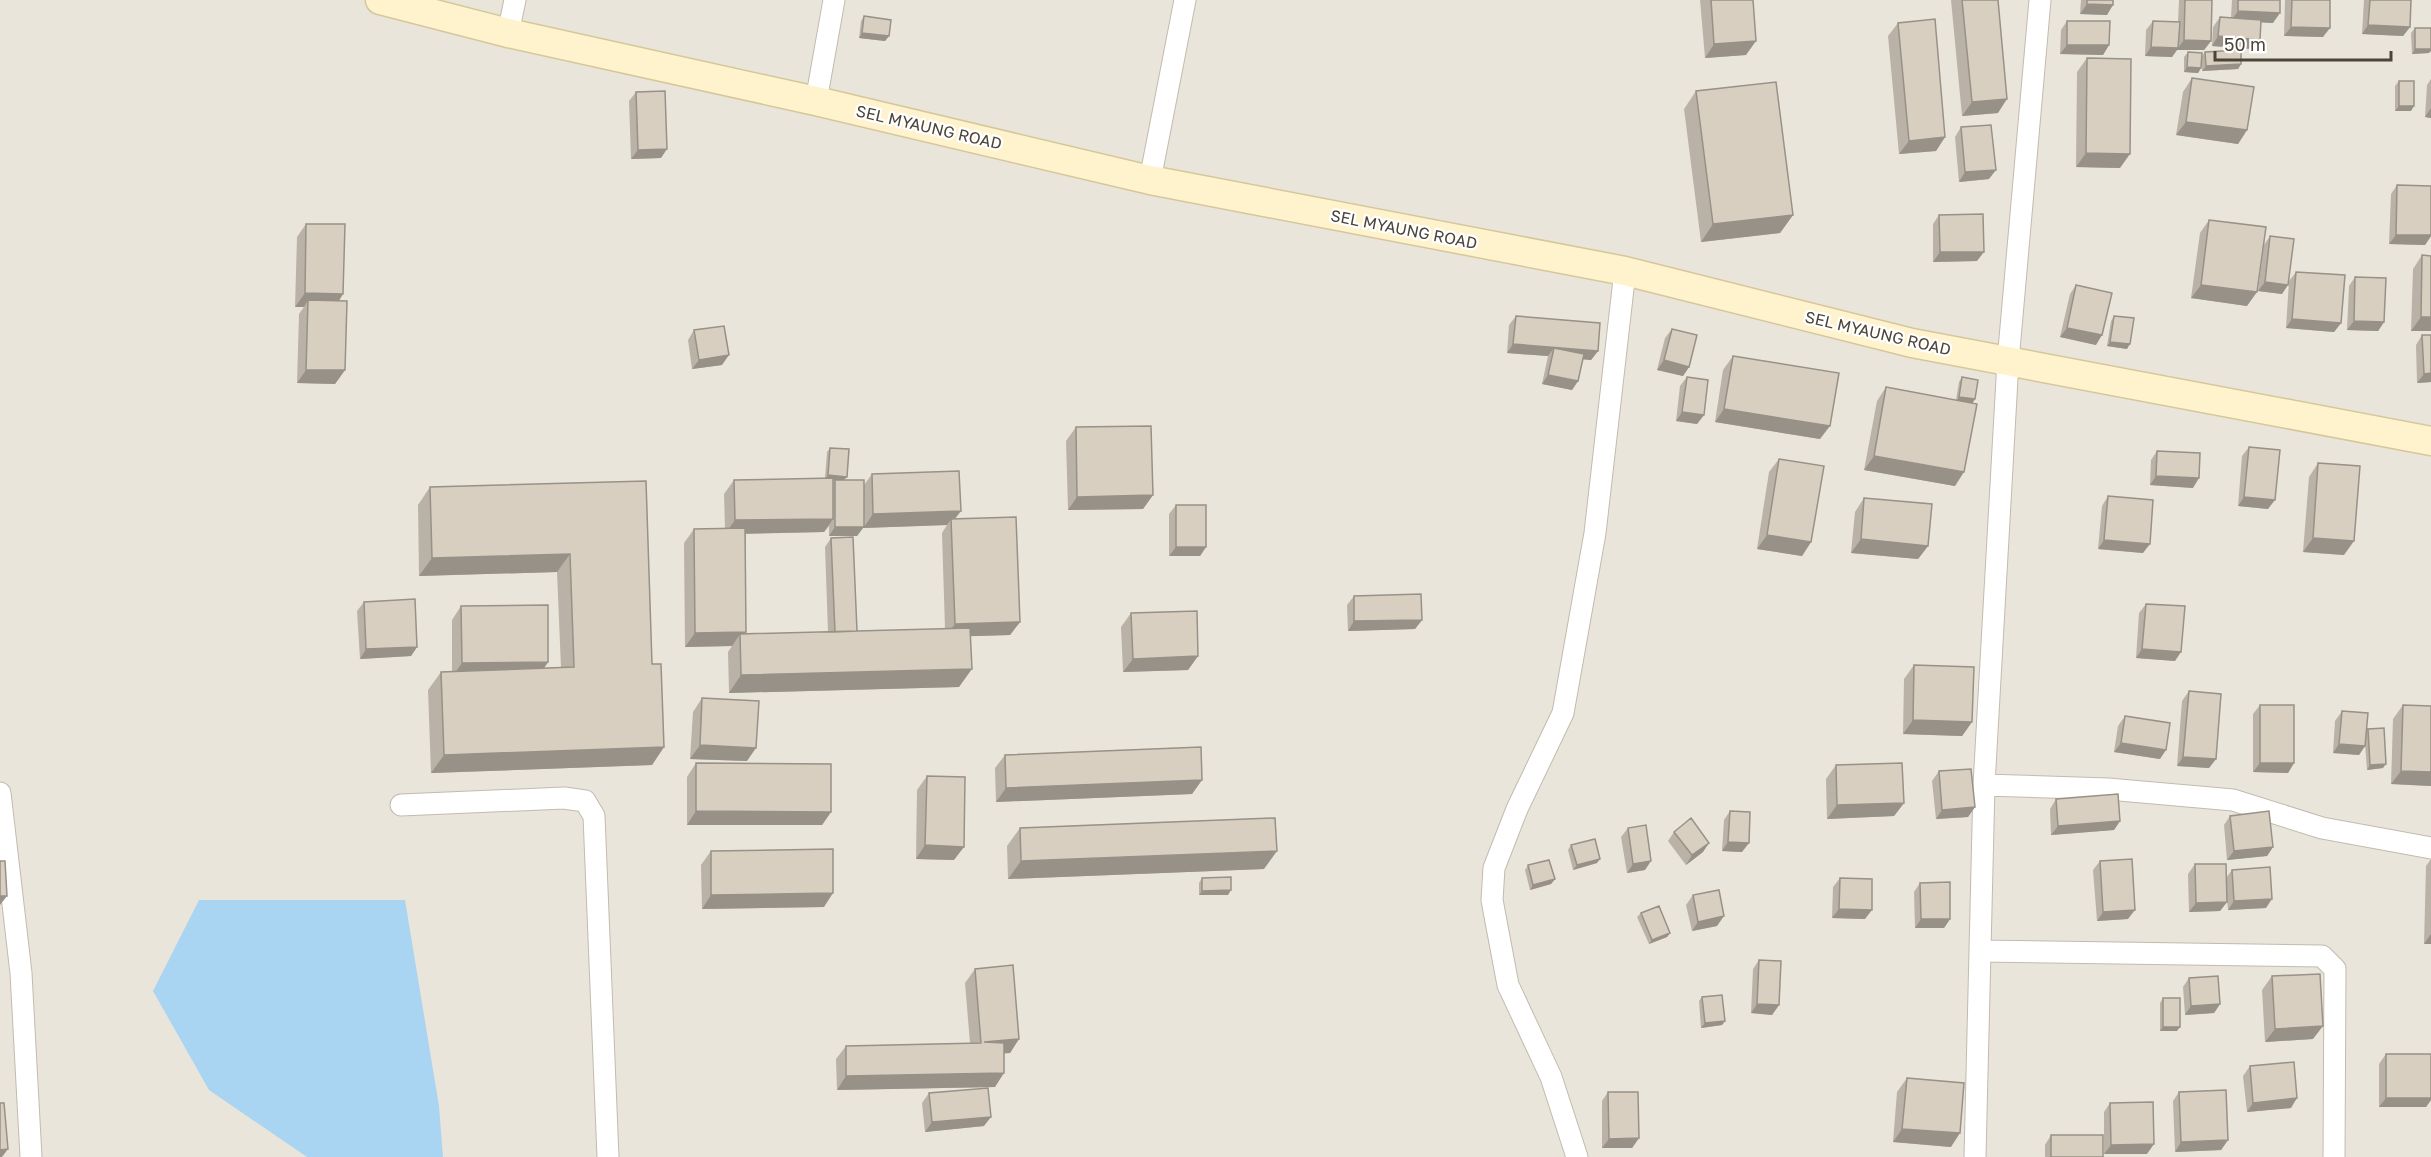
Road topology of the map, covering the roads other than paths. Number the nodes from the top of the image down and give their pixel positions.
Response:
1 (380, 0) edge
2 (515, 0) edge
3 (834, 0) edge
4 (1185, 0) edge
5 (2040, 0) edge
6 (508, 33) junction
7 (816, 100) junction
8 (1150, 180) junction
9 (1625, 271) junction
10 (2008, 361) junction
11 (2431, 441) edge
12 (1984, 785) junction
13 (0, 793) edge
14 (401, 805) dead end
15 (2431, 848) edge
16 (1980, 951) junction
17 (31, 1157) edge
18 (608, 1157) edge
19 (1577, 1157) edge
20 (1975, 1157) edge
21 (2334, 1157) edge

1 - 6 main road, SEL MYAUNG ROAD
2 - 6 street
3 - 7 street
4 - 8 street
5 - 10 street
6 - 7 main road, SEL MYAUNG ROAD
7 - 8 main road, SEL MYAUNG ROAD
8 - 9 main road, SEL MYAUNG ROAD
9 - 10 main road, SEL MYAUNG ROAD
9 - 19 street
10 - 11 main road, SEL MYAUNG ROAD
10 - 12 street
12 - 15 street
12 - 16 street
13 - 17 street
14 - 18 street
16 - 20 street
16 - 21 street

